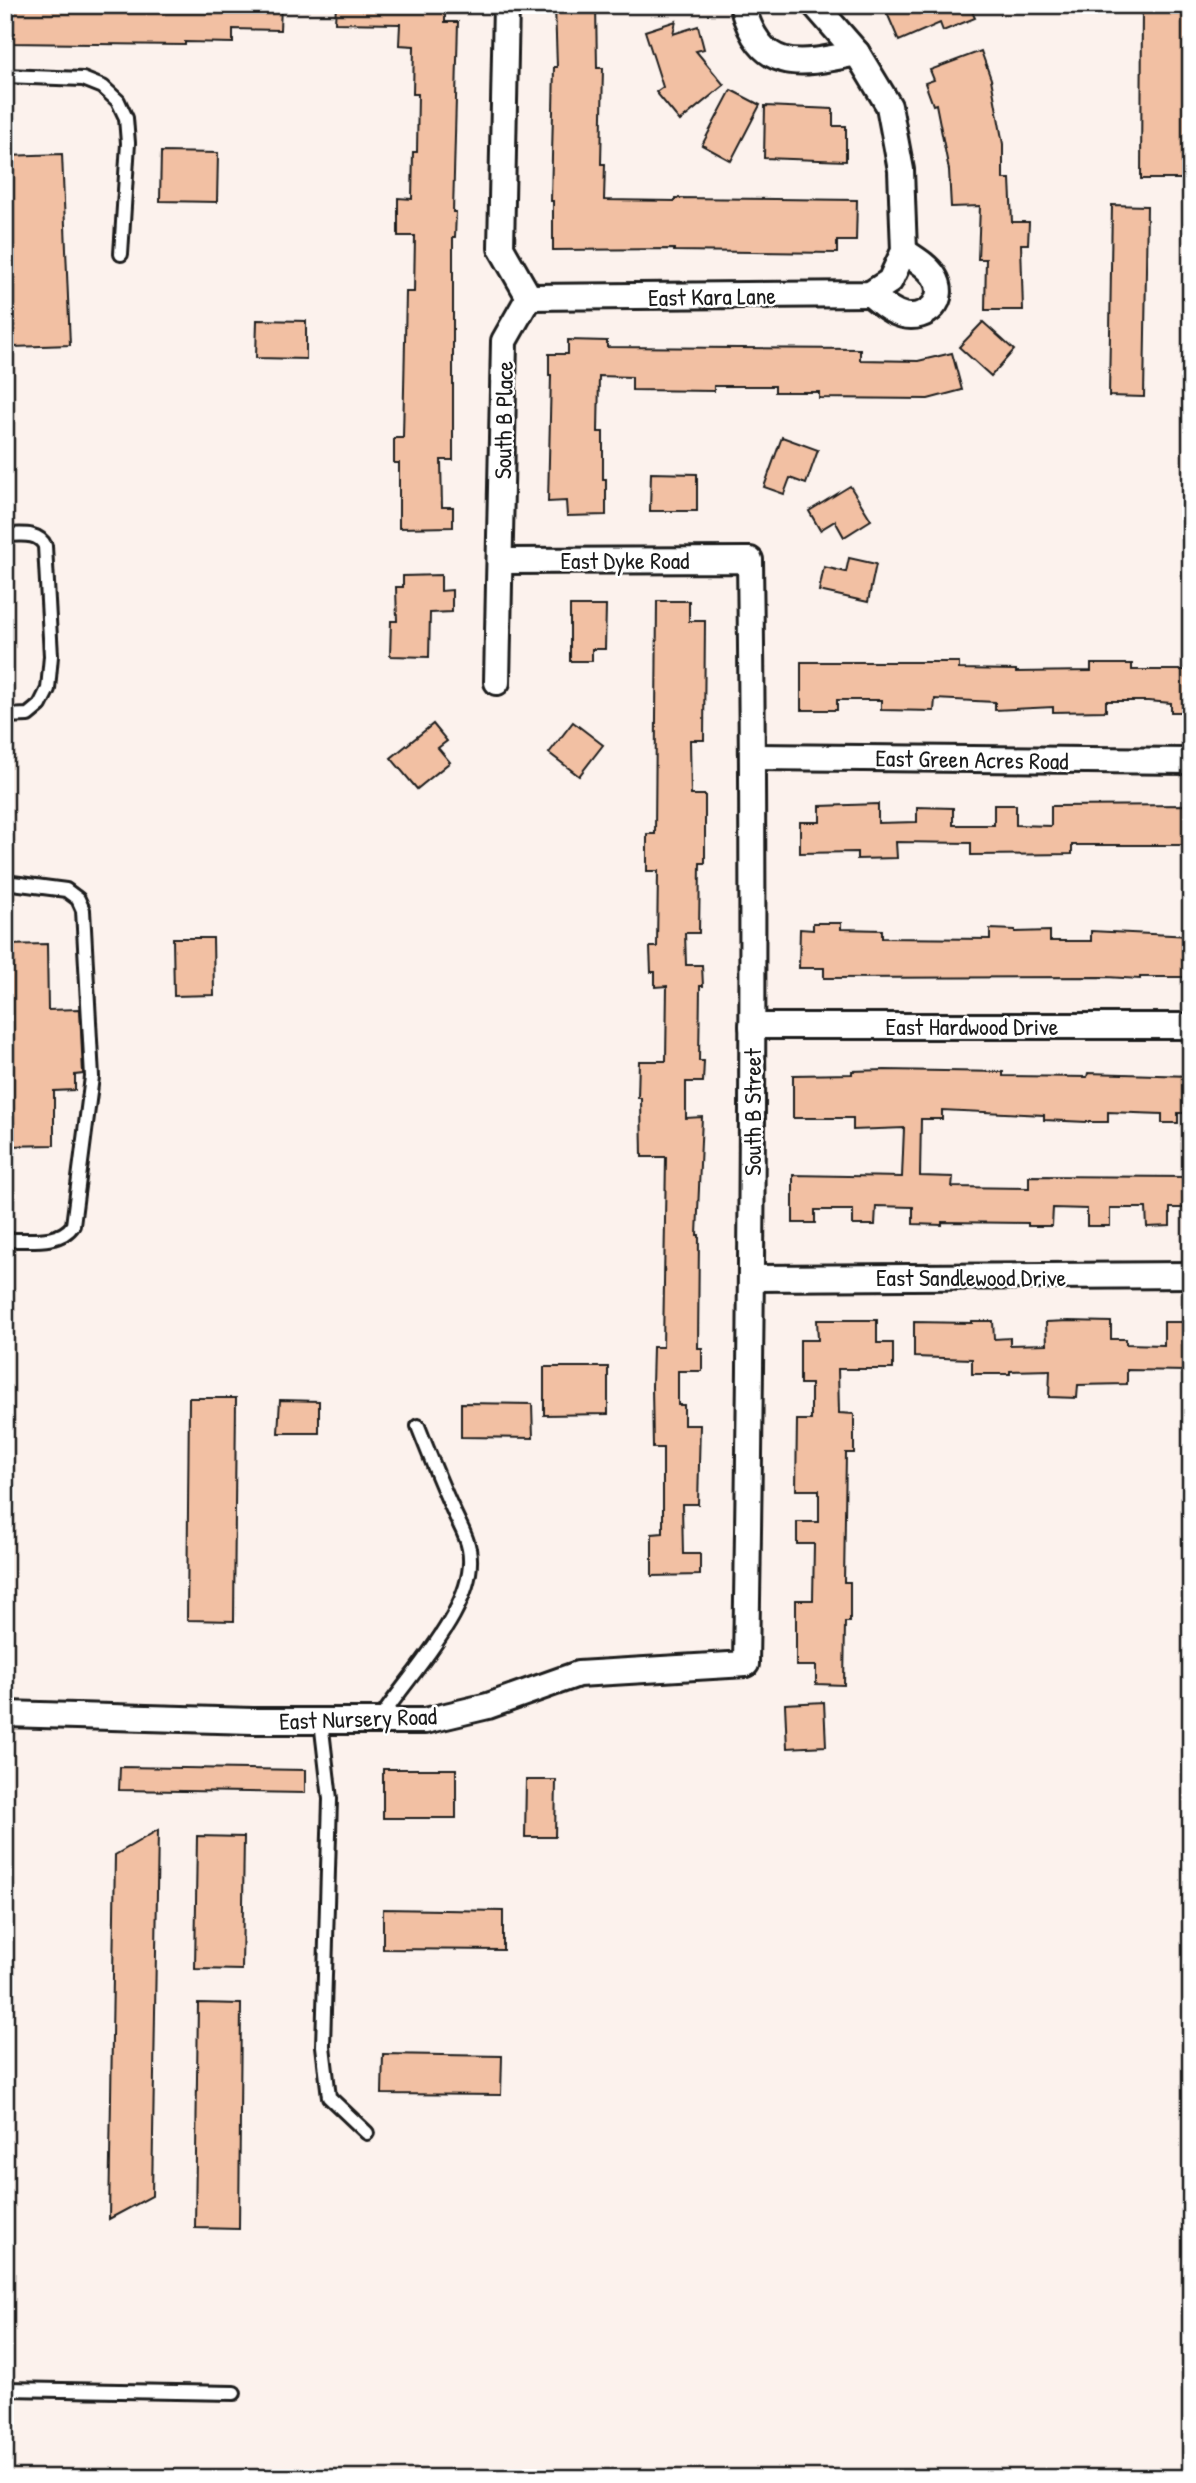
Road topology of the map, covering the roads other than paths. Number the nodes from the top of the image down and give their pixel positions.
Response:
1 (506, 5) edge
2 (742, 5) edge
3 (816, 5) edge
4 (857, 53) junction
5 (5, 76) edge
6 (904, 251) junction
7 (121, 254) dead end
8 (880, 288) junction
9 (529, 297) junction
10 (5, 535) edge
11 (750, 560) joint
12 (501, 561) junction
13 (498, 682) dead end
14 (5, 716) edge
15 (752, 757) junction
16 (1191, 761) edge
17 (5, 882) edge
18 (752, 1026) junction
19 (1191, 1026) edge
20 (5, 1240) edge
21 (1191, 1275) edge
22 (752, 1278) junction
23 (418, 1426) dead end
24 (747, 1664) joint
25 (5, 1714) edge
26 (321, 1721) junction
27 (379, 1721) junction
28 (367, 2133) dead end
29 (5, 2389) edge
30 (234, 2393) dead end

1 - 9 street
2 - 4 street
3 - 4 street
4 - 6 street
5 - 7 lane
6 - 8 street
6 - 8 street
8 - 9 street, East Kara Lane
9 - 12 street, South B Place
10 - 14 lane
11 - 12 street, East Dyke Road
11 - 15 street, South B Street
12 - 13 street, South B Place
15 - 16 street, East Green Acres Road
15 - 18 street, South B Street
17 - 20 lane
18 - 19 street, East Hardwood Drive
18 - 22 street, South B Street
21 - 22 street, East Sandlewood Drive
22 - 24 street, South B Street
23 - 27 lane
24 - 27 street, East Nursery Road
25 - 26 street, East Nursery Road
26 - 27 street, East Nursery Road
26 - 28 lane
29 - 30 lane

